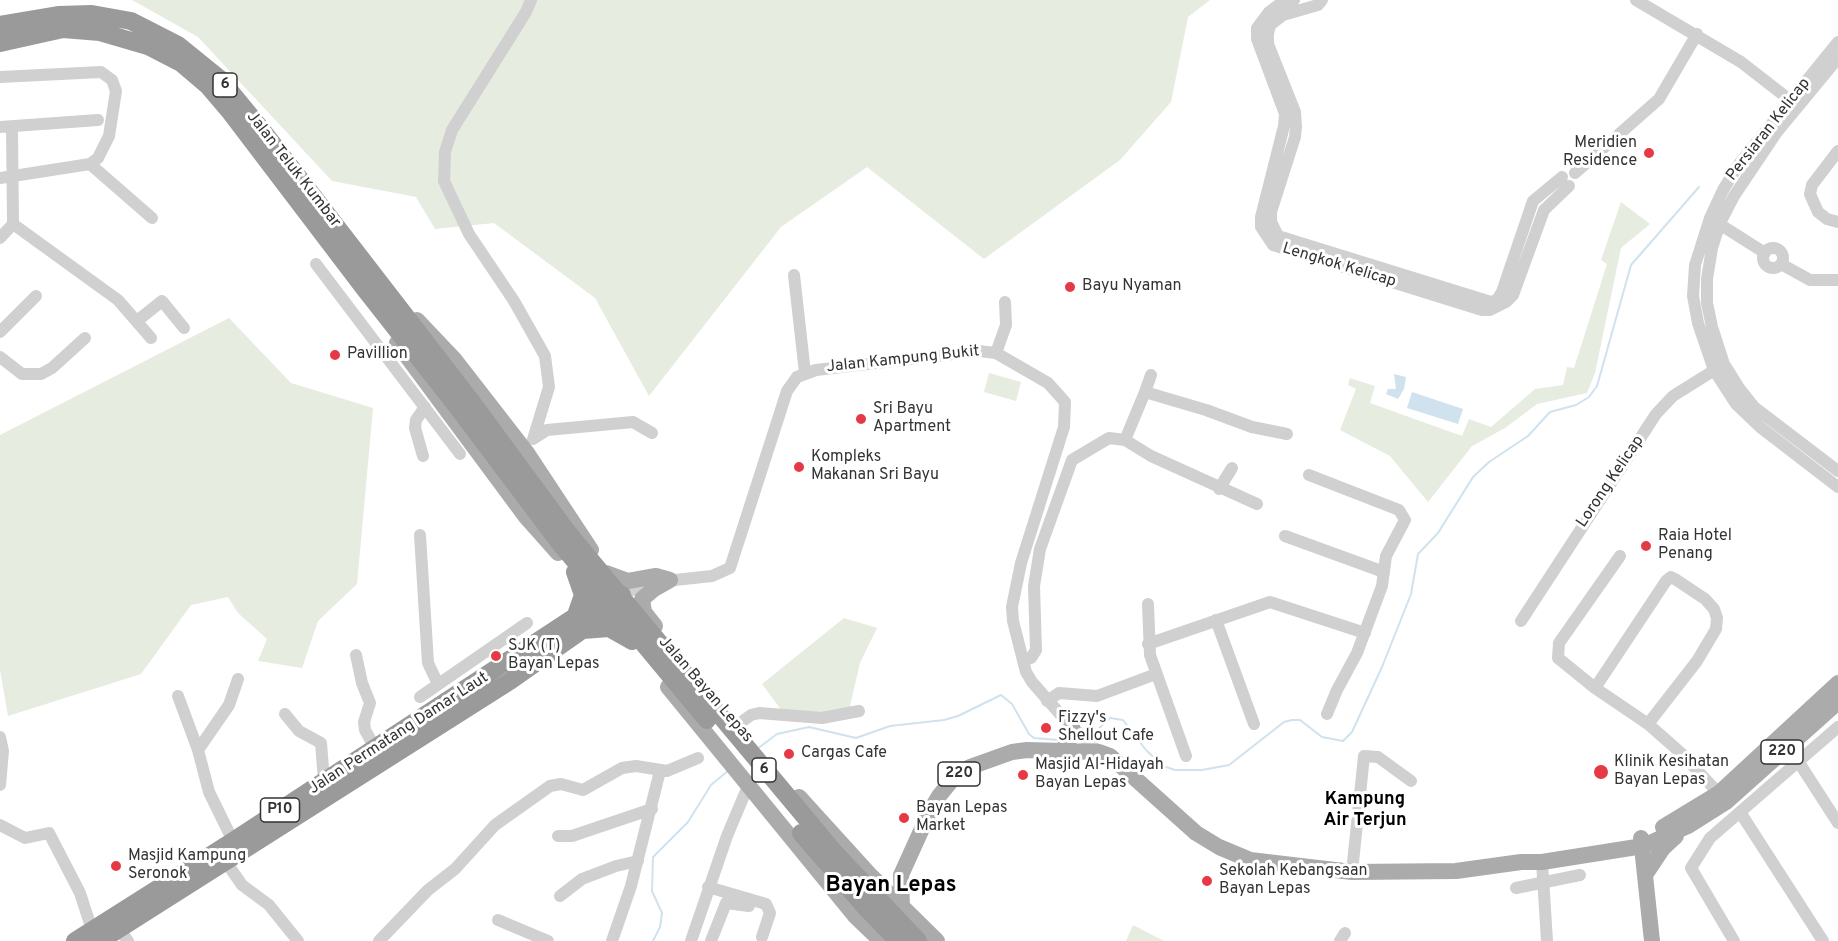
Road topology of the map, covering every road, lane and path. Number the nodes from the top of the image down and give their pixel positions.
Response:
1 (531, 0) edge
2 (1294, 0) edge
3 (1323, 0) edge
4 (1636, 0) edge
5 (0, 25) edge
6 (1697, 34) junction
7 (1838, 42) edge
8 (0, 43) edge
9 (1838, 58) edge
10 (0, 77) edge
11 (1794, 104) junction
12 (98, 120) dead end
13 (6, 127) edge
14 (1838, 151) edge
15 (90, 165) junction
16 (6, 177) edge
17 (1565, 181) junction
18 (152, 218) dead end
19 (1838, 222) edge
20 (13, 224) junction
21 (1713, 226) junction
22 (0, 238) edge
23 (316, 264) dead end
24 (794, 275) dead end
25 (1838, 280) edge
26 (371, 284) junction
27 (36, 296) dead end
28 (1005, 302) dead end
29 (137, 321) junction
30 (184, 328) dead end
31 (0, 332) edge
32 (85, 338) dead end
33 (151, 338) dead end
34 (996, 353) junction
35 (0, 357) edge
36 (1720, 367) junction
37 (806, 373) junction
38 (1151, 375) dead end
39 (412, 377) junction
40 (1145, 392) junction
41 (425, 406) junction
42 (652, 433) dead end
43 (1287, 434) dead end
44 (534, 436) junction
45 (1125, 440) junction
46 (527, 453) junction
47 (460, 454) dead end
48 (423, 456) dead end
49 (1232, 468) dead end
50 (1838, 471) edge
51 (1308, 475) dead end
52 (1838, 487) edge
53 (1219, 489) junction
54 (1257, 504) dead end
55 (562, 506) junction
56 (540, 532) junction
57 (420, 535) dead end
58 (1285, 536) dead end
59 (1620, 556) dead end
60 (575, 572) junction
61 (1384, 572) junction
62 (606, 573) junction
63 (670, 580) junction
64 (611, 600) junction
65 (1148, 604) dead end
66 (1216, 620) junction
67 (1521, 621) dead end
68 (527, 623) dead end
69 (579, 624) junction
70 (1365, 633) junction
71 (632, 641) junction
72 (1148, 644) junction
73 (356, 655) dead end
74 (473, 660) junction
75 (1023, 662) junction
76 (1156, 674) junction
77 (484, 678) junction
78 (238, 679) dead end
79 (697, 681) junction
80 (1838, 683) edge
81 (438, 684) junction
82 (1595, 687) junction
83 (1076, 694) junction
84 (177, 696) dead end
85 (420, 697) dead end
86 (1047, 700) junction
87 (1838, 702) edge
88 (859, 711) dead end
89 (285, 714) dead end
90 (1327, 714) dead end
91 (1069, 724) junction
92 (1254, 724) dead end
93 (1648, 724) junction
94 (736, 726) junction
95 (1838, 727) edge
96 (0, 737) edge
97 (375, 748) junction
98 (198, 750) junction
99 (1062, 751) junction
100 (1099, 752) junction
101 (1186, 756) dead end
102 (698, 758) dead end
103 (1798, 761) junction
104 (660, 771) junction
105 (324, 781) junction
106 (1412, 781) dead end
107 (0, 785) edge
108 (748, 786) junction
109 (1718, 792) junction
110 (761, 801) junction
111 (803, 802) junction
112 (652, 809) junction
113 (740, 810) junction
114 (1740, 812) junction
115 (816, 816) junction
116 (778, 822) junction
117 (1838, 823) edge
118 (0, 825) edge
119 (1688, 826) junction
120 (558, 836) dead end
121 (790, 837) junction
122 (233, 841) junction
123 (1642, 841) junction
124 (638, 861) junction
125 (226, 862) junction
126 (1521, 862) junction
127 (1542, 862) junction
128 (1352, 872) junction
129 (869, 874) junction
130 (901, 875) junction
131 (1580, 875) dead end
132 (1645, 875) junction
133 (1544, 882) junction
134 (708, 887) junction
135 (1516, 888) dead end
136 (560, 896) dead end
137 (758, 901) junction
138 (902, 908) junction
139 (498, 920) dead end
140 (96, 935) edge
141 (124, 935) edge
142 (762, 937) dead end
143 (75, 941) edge
144 (298, 941) edge
145 (379, 941) edge
146 (548, 941) edge
147 (612, 941) edge
148 (691, 941) edge
149 (711, 941) edge
150 (881, 941) edge
151 (898, 941) edge
152 (918, 941) edge
153 (937, 941) edge
154 (1547, 941) edge
155 (1652, 941) edge
156 (1734, 941) edge
157 (1823, 941) edge

1 - 44 street
2 - 17 street, Lengkok Kelicap
3 - 17 street, Lengkok Kelicap
4 - 6 street
5 - 26 highway, Jalan Teluk Kumbar / 6
6 - 11 street
6 - 17 street
7 - 11 street, Persiaran Kelicap
8 - 26 highway, Jalan Teluk Kumbar / 6
9 - 11 street, Persiaran Kelicap
10 - 15 street
11 - 21 street, Persiaran Kelicap
12 - 13 street
13 - 16 street
14 - 19 street
15 - 16 street
15 - 18 street
16 - 20 street
20 - 22 street
20 - 29 street
21 - 25 street
21 - 36 street, Persiaran Kelicap
23 - 39 street
24 - 37 street
26 - 39 main road, Jalan Teluk Kumbar
26 - 46 main road, Jalan Teluk Kumbar
26 - 64 highway, Jalan Teluk Kumbar / 6, bridge
27 - 31 street
28 - 34 street
29 - 30 street
29 - 33 street
32 - 35 street
34 - 37 street, Jalan Kampung Bukit
34 - 75 street, Jalan Kampung Bukit
36 - 50 street, Persiaran Kelicap
36 - 52 street, Persiaran Kelicap
36 - 67 street, Lorong Kelicap
37 - 63 street, Jalan Kampung Bukit
38 - 40 street
39 - 41 street
39 - 56 main road, Jalan Teluk Kumbar
40 - 43 street
40 - 45 street
41 - 47 street
41 - 48 street
42 - 44 street
44 - 46 street
45 - 53 street
45 - 75 street
46 - 55 main road, Jalan Teluk Kumbar
49 - 53 street
51 - 61 street
53 - 54 street
55 - 56 main road
55 - 62 main road, Jalan Teluk Kumbar
56 - 60 main road, Jalan Teluk Kumbar
57 - 81 street
58 - 61 street
59 - 82 street
60 - 64 main road, Jalan Teluk Kumbar
60 - 69 highway
61 - 70 street
62 - 63 main road
62 - 64 main road, Jalan Teluk Kumbar
63 - 64 street, Jalan Kampung Bukit
63 - 79 main road
64 - 69 highway, Jalan Permatang Damar Laut / P10
64 - 71 main road, Jalan Bayan Lepas
64 - 79 main road, Jalan Bayan Lepas
64 - 151 highway, Jalan Bayan Lepas / 6, bridge
64 - 152 highway, Jalan Bayan Lepas / 6, bridge
65 - 72 street
66 - 70 street
66 - 72 street
66 - 92 street
68 - 74 street, Jalan Permatang Damar Laut
69 - 71 highway
69 - 77 highway, Jalan Permatang Damar Laut / P10
69 - 125 highway, Jalan Permatang Damar Laut / P10
70 - 90 street
71 - 108 main road, Jalan Bayan Lepas
72 - 76 street
73 - 97 street
74 - 77 street
74 - 81 street, Jalan Permatang Damar Laut
75 - 86 street, Jalan Kampung Bukit
76 - 83 street
76 - 101 street
77 - 97 highway, Jalan Permatang Damar Laut / P10
78 - 98 street
79 - 94 main road, Jalan Bayan Lepas
80 - 109 main road, 220
81 - 85 street, Jalan Permatang Damar Laut
82 - 93 street
82 - 93 street
83 - 86 street
83 - 91 street
84 - 98 street
86 - 91 street, Jalan Kampung Bukit
87 - 109 main road, 220
88 - 94 street
89 - 105 street
91 - 99 main road
91 - 100 street, Jalan Kampung Bukit
93 - 109 street
94 - 111 main road, Jalan Bayan Lepas
95 - 103 street
96 - 107 street
97 - 105 highway, Jalan Permatang Damar Laut / P10
98 - 122 street
99 - 100 main road, 220
99 - 130 main road, 220
100 - 128 main road, 220
102 - 104 street
103 - 114 street
103 - 117 street
104 - 112 street
104 - 145 street
105 - 122 highway, Jalan Permatang Damar Laut / P10
106 - 128 street
108 - 110 main road, Jalan Bayan Lepas
108 - 113 street
109 - 119 main road, 220
109 - 123 main road, 220
110 - 113 street
110 - 116 main road, Jalan Bayan Lepas
111 - 115 main road, Jalan Bayan Lepas
111 - 116 main road
112 - 120 street
112 - 124 street
113 - 134 street
114 - 156 street
114 - 157 street
115 - 121 main road
115 - 129 main road, Jalan Bayan Lepas
116 - 121 main road, Jalan Bayan Lepas
118 - 140 street
119 - 123 main road, 220
119 - 132 main road
121 - 150 main road, Jalan Bayan Lepas
122 - 140 highway, Jalan Permatang Damar Laut / P10
123 - 126 main road, 220
123 - 127 main road, 220
123 - 132 main road
124 - 136 street
124 - 147 street
125 - 141 highway, Jalan Permatang Damar Laut / P10
125 - 144 street
126 - 127 main road, 220
126 - 128 main road, 220
127 - 133 street
129 - 130 main road
129 - 138 main road, Jalan Bayan Lepas
130 - 138 main road, 220
131 - 133 street
132 - 155 main road
133 - 135 street
133 - 154 street
134 - 137 street
134 - 148 street
137 - 142 street
137 - 149 street
138 - 153 main road, Jalan Bayan Lepas
139 - 146 street
140 - 141 highway, Jalan Permatang Damar Laut / P10
140 - 143 highway, Jalan Permatang Damar Laut / P10

